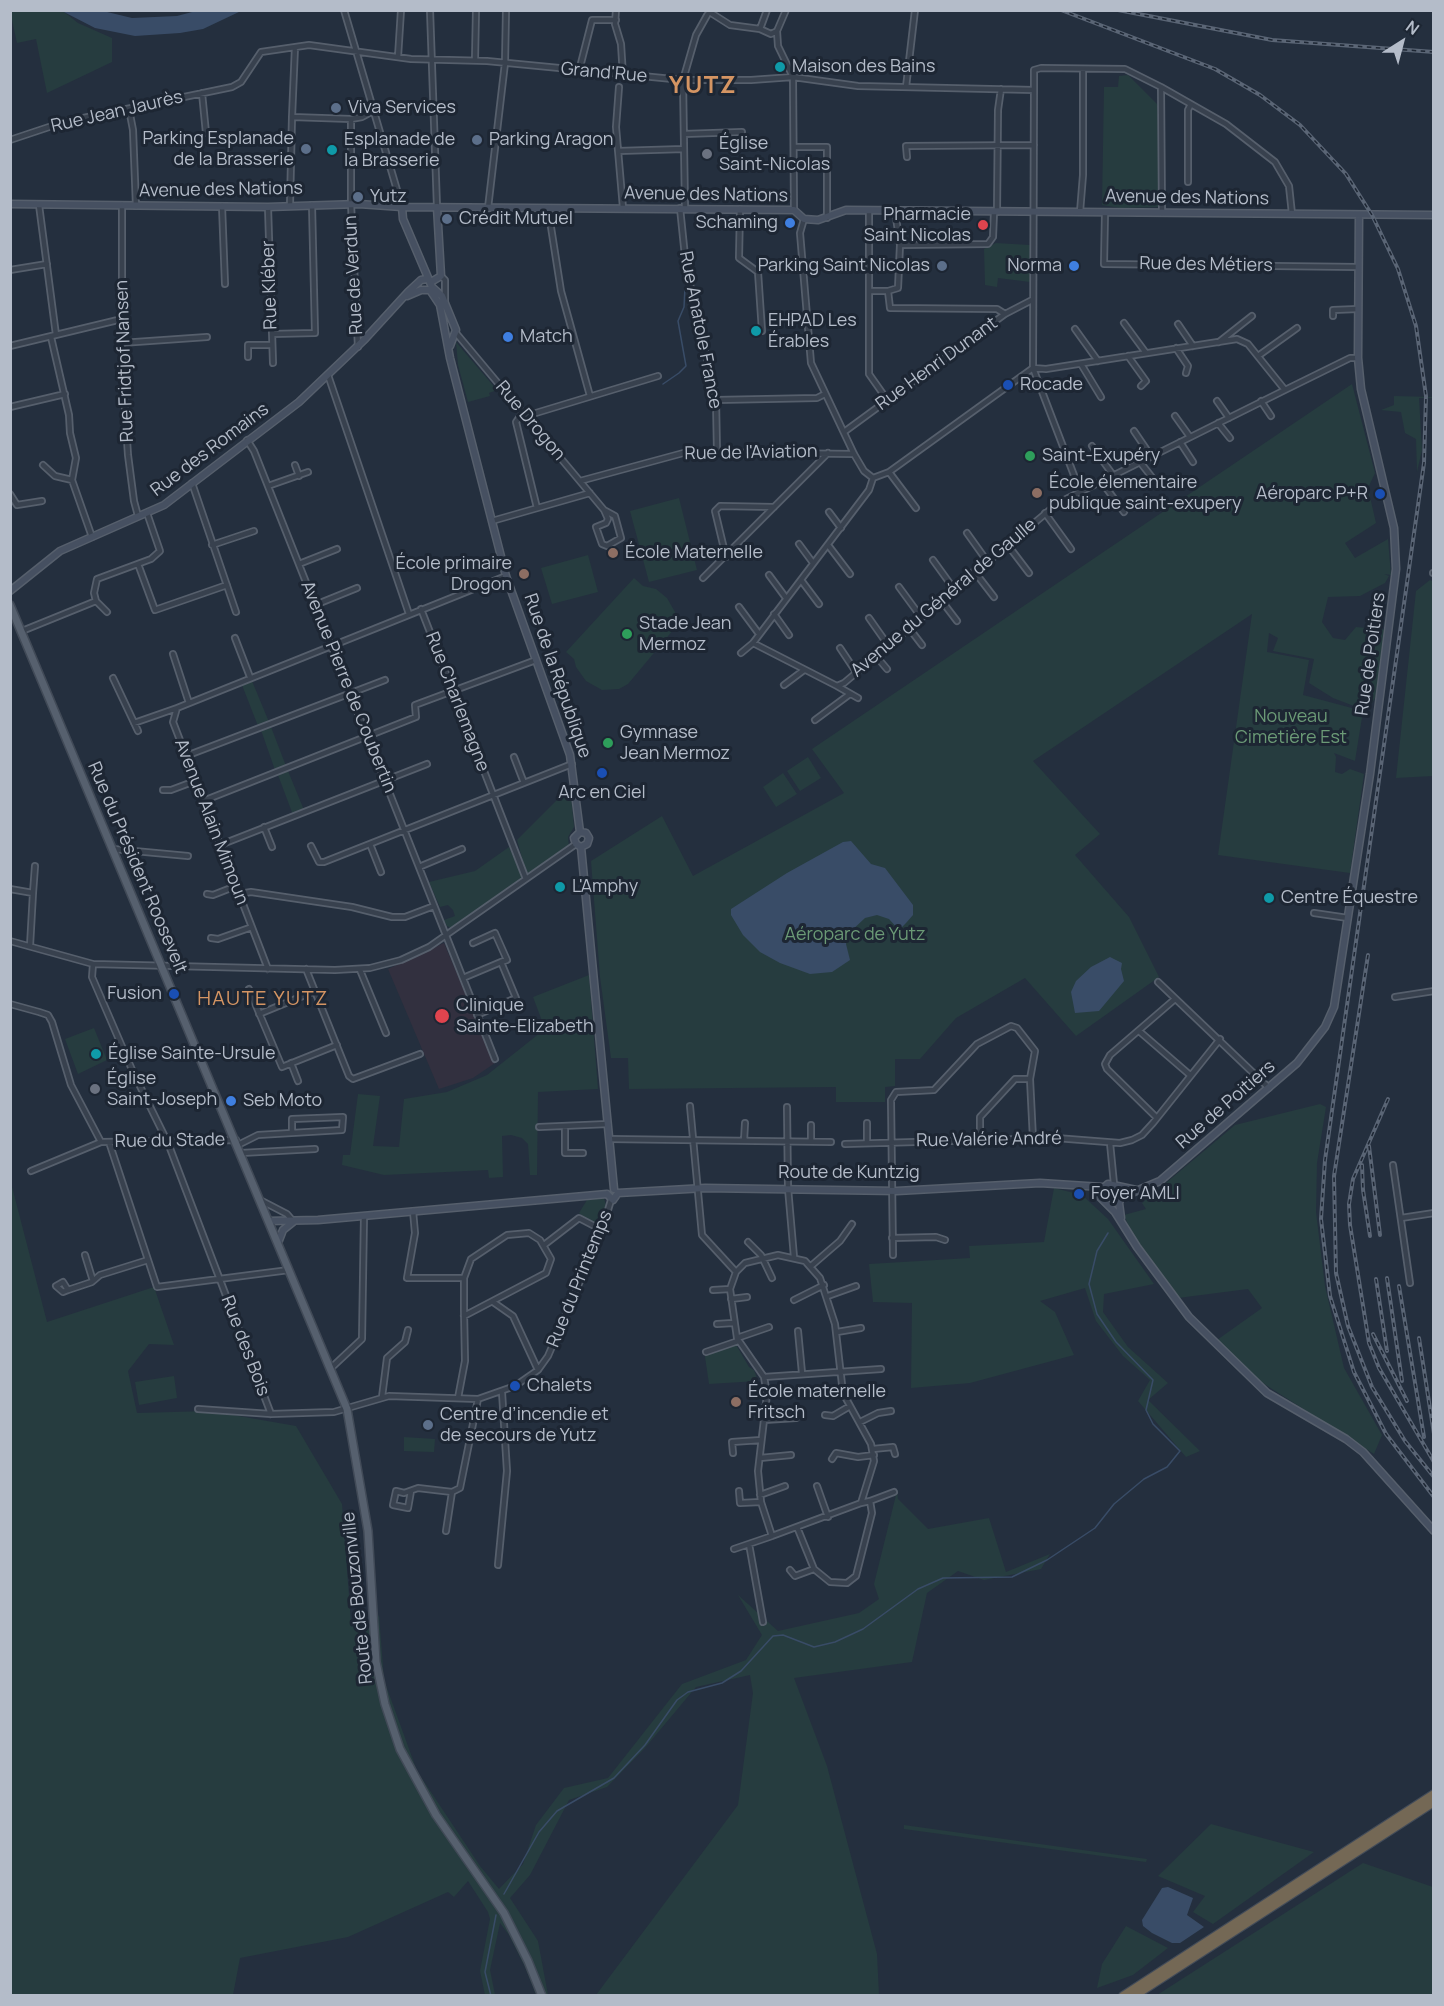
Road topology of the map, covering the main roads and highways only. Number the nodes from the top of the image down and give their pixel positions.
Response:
1 (10, 604) edge
2 (347, 1409) joint
3 (1434, 1794) edge
4 (1434, 1802) edge
5 (542, 1995) edge
6 (1122, 1995) edge
7 (1134, 1995) edge

1 - 2 main road, Rue du Président Roosevelt
2 - 5 main road, Route de Bouzonville
3 - 6 highway
4 - 7 highway

